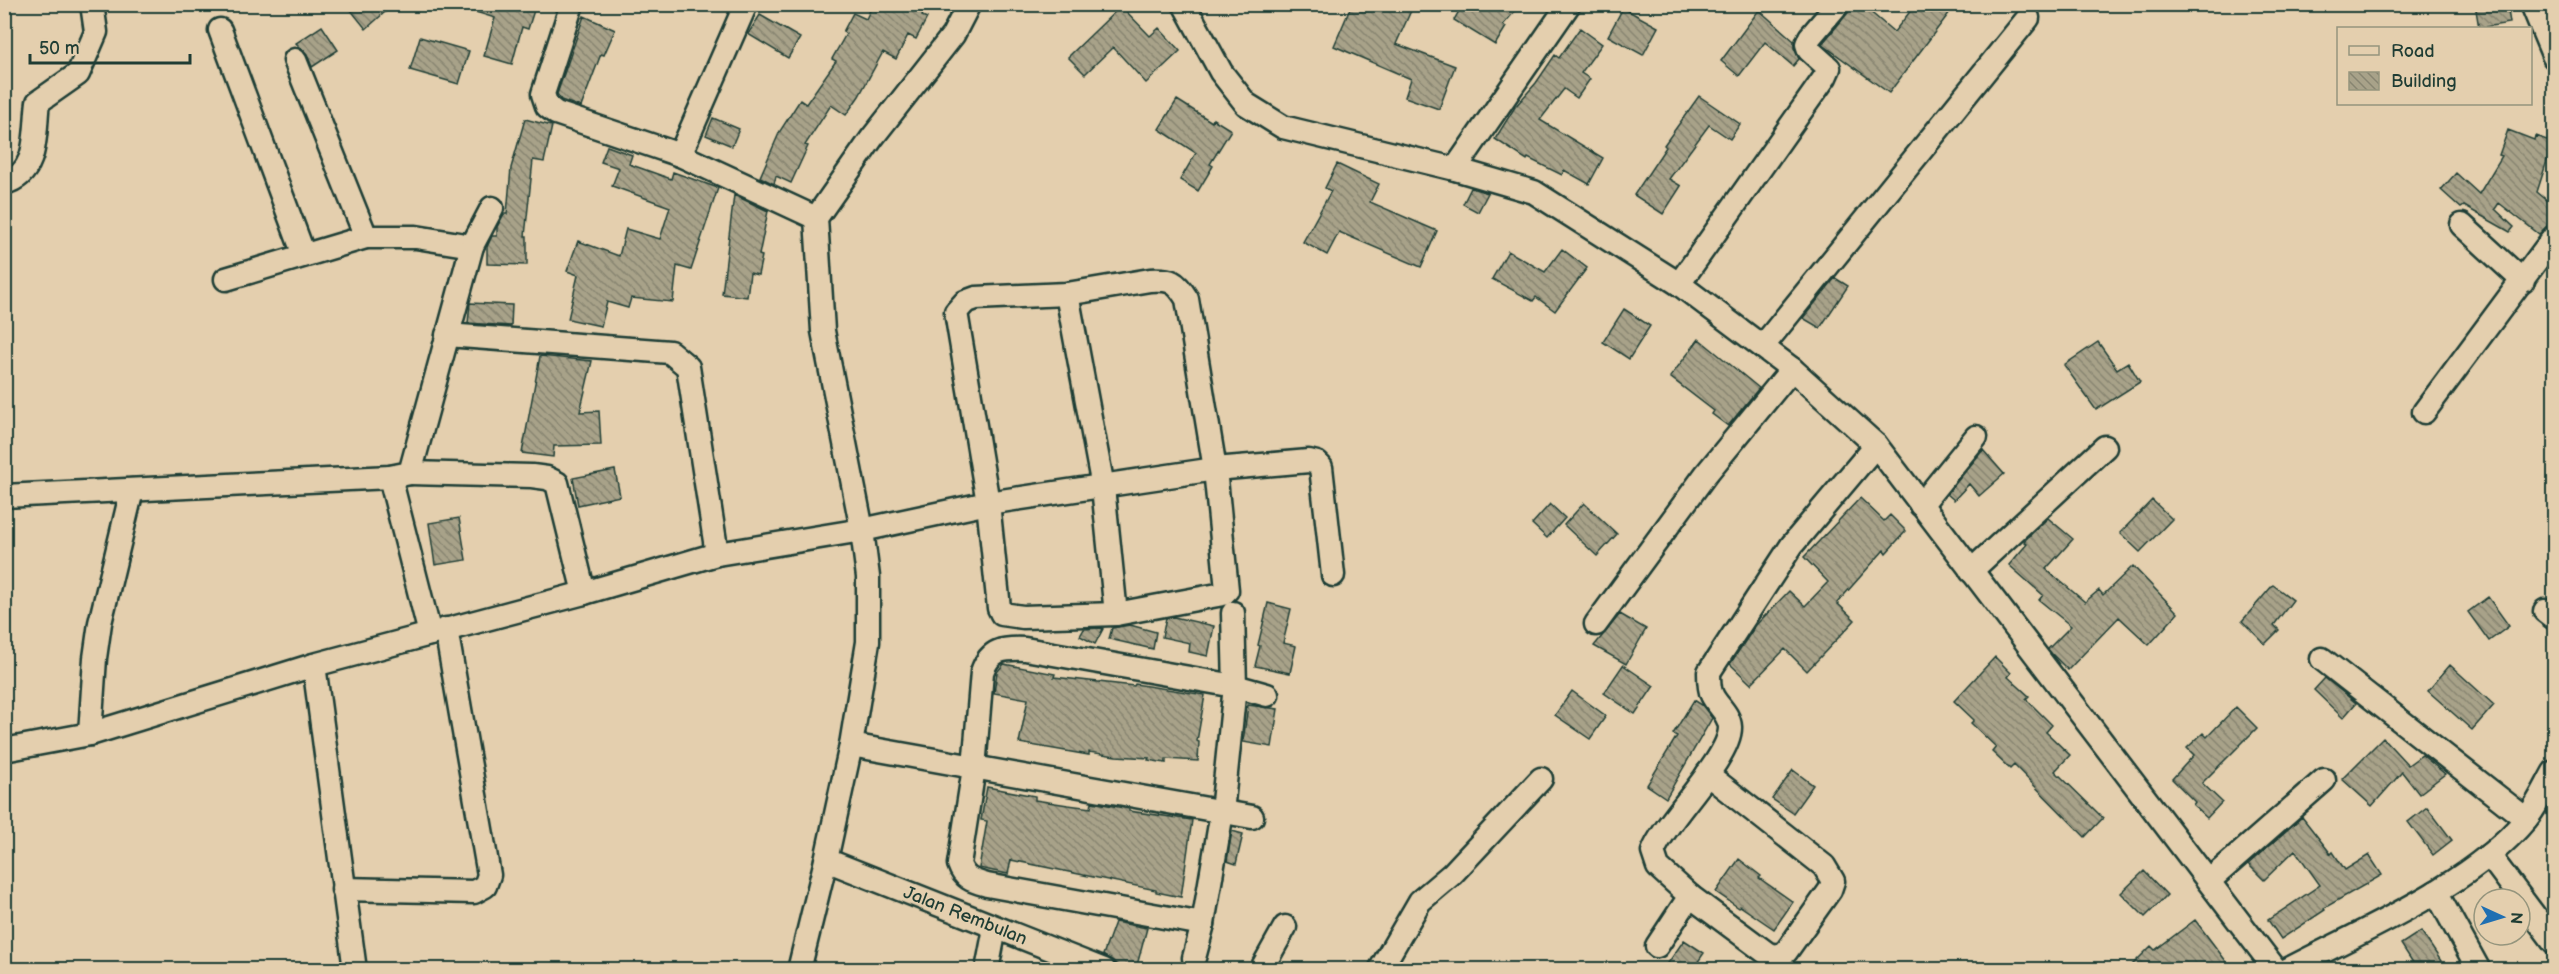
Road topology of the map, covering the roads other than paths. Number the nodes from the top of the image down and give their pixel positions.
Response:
1 (92, 4) edge
2 (572, 4) edge
3 (746, 4) edge
4 (969, 4) edge
5 (1184, 4) edge
6 (1569, 4) edge
7 (1838, 4) edge
8 (2532, 4) edge
9 (2028, 18) dead end
10 (220, 30) dead end
11 (2550, 32) edge
12 (2554, 57) edge
13 (295, 60) dead end
14 (680, 155) junction
15 (1455, 169) junction
16 (4, 183) edge
17 (492, 208) dead end
18 (816, 218) junction
19 (2462, 225) dead end
20 (366, 237) junction
21 (2554, 237) edge
22 (472, 246) junction
23 (304, 255) junction
24 (226, 279) dead end
25 (2523, 281) junction
26 (1679, 284) junction
27 (1067, 294) junction
28 (447, 335) junction
29 (1763, 346) junction
30 (1792, 369) junction
31 (2424, 411) dead end
32 (1976, 437) dead end
33 (1876, 446) junction
34 (2105, 447) dead end
35 (1215, 469) junction
36 (400, 475) junction
37 (1103, 487) junction
38 (132, 490) junction
39 (4, 496) edge
40 (988, 503) junction
41 (1921, 505) junction
42 (862, 530) junction
43 (717, 554) junction
44 (1971, 571) junction
45 (1333, 575) dead end
46 (584, 593) junction
47 (1233, 613) dead end
48 (1116, 614) junction
49 (1596, 624) dead end
50 (438, 632) junction
51 (2322, 659) dead end
52 (314, 665) junction
53 (1235, 686) junction
54 (1267, 695) dead end
55 (90, 734) junction
56 (851, 745) junction
57 (4, 750) edge
58 (974, 768) junction
59 (2554, 772) edge
60 (1707, 774) junction
61 (1542, 779) dead end
62 (2324, 780) dead end
63 (1222, 812) junction
64 (1252, 817) dead end
65 (2526, 819) junction
66 (2489, 855) junction
67 (826, 860) junction
68 (2209, 881) junction
69 (343, 889) junction
70 (2436, 892) junction
71 (1690, 896) junction
72 (1203, 924) junction
73 (1285, 927) dead end
74 (995, 928) junction
75 (2554, 942) edge
76 (1657, 946) dead end
77 (1194, 958) dead end
78 (356, 969) edge
79 (799, 969) edge
80 (987, 969) edge
81 (1104, 969) edge
82 (1261, 969) edge
83 (1380, 969) edge
84 (2276, 969) edge
85 (2288, 969) edge
86 (2479, 969) edge

1 - 16 street
2 - 14 street
3 - 14 street
4 - 18 street
5 - 15 street
6 - 15 street
7 - 26 street
8 - 11 street
9 - 29 street
10 - 23 street
11 - 12 street
13 - 20 street
14 - 18 street
15 - 26 street
17 - 22 street
18 - 42 street
19 - 25 street
20 - 22 street
20 - 23 street
21 - 25 street
22 - 28 street
23 - 24 street
25 - 31 street
26 - 29 street
27 - 35 street
27 - 37 street
27 - 40 street
28 - 36 street
28 - 43 street
29 - 30 street
30 - 33 street
30 - 49 street
32 - 41 street
33 - 41 street
33 - 60 street
34 - 44 street
35 - 37 street
35 - 45 street
35 - 48 street
36 - 38 street
36 - 46 street
36 - 50 street
37 - 40 street
37 - 48 street
38 - 39 street
38 - 55 street
40 - 42 street
40 - 48 street
41 - 44 street
42 - 43 street
42 - 56 street
43 - 46 street
44 - 68 street
46 - 50 street
47 - 53 street
50 - 52 street
50 - 69 street
51 - 65 street
52 - 55 street
52 - 69 street
53 - 54 street
53 - 58 street
53 - 63 street
55 - 57 street
56 - 58 street
56 - 67 street
58 - 63 street
58 - 72 street
59 - 65 street
60 - 71 street
60 - 71 street
61 - 83 street
62 - 68 street
63 - 64 street
63 - 72 street
65 - 66 street
66 - 70 street
66 - 75 street
67 - 74 street, Jalan Rembulan
67 - 79 street
68 - 84 street
69 - 78 street
70 - 85 street
70 - 86 street
71 - 76 street
72 - 77 street
73 - 82 street
74 - 80 street
74 - 81 street, Jalan Rembulan

